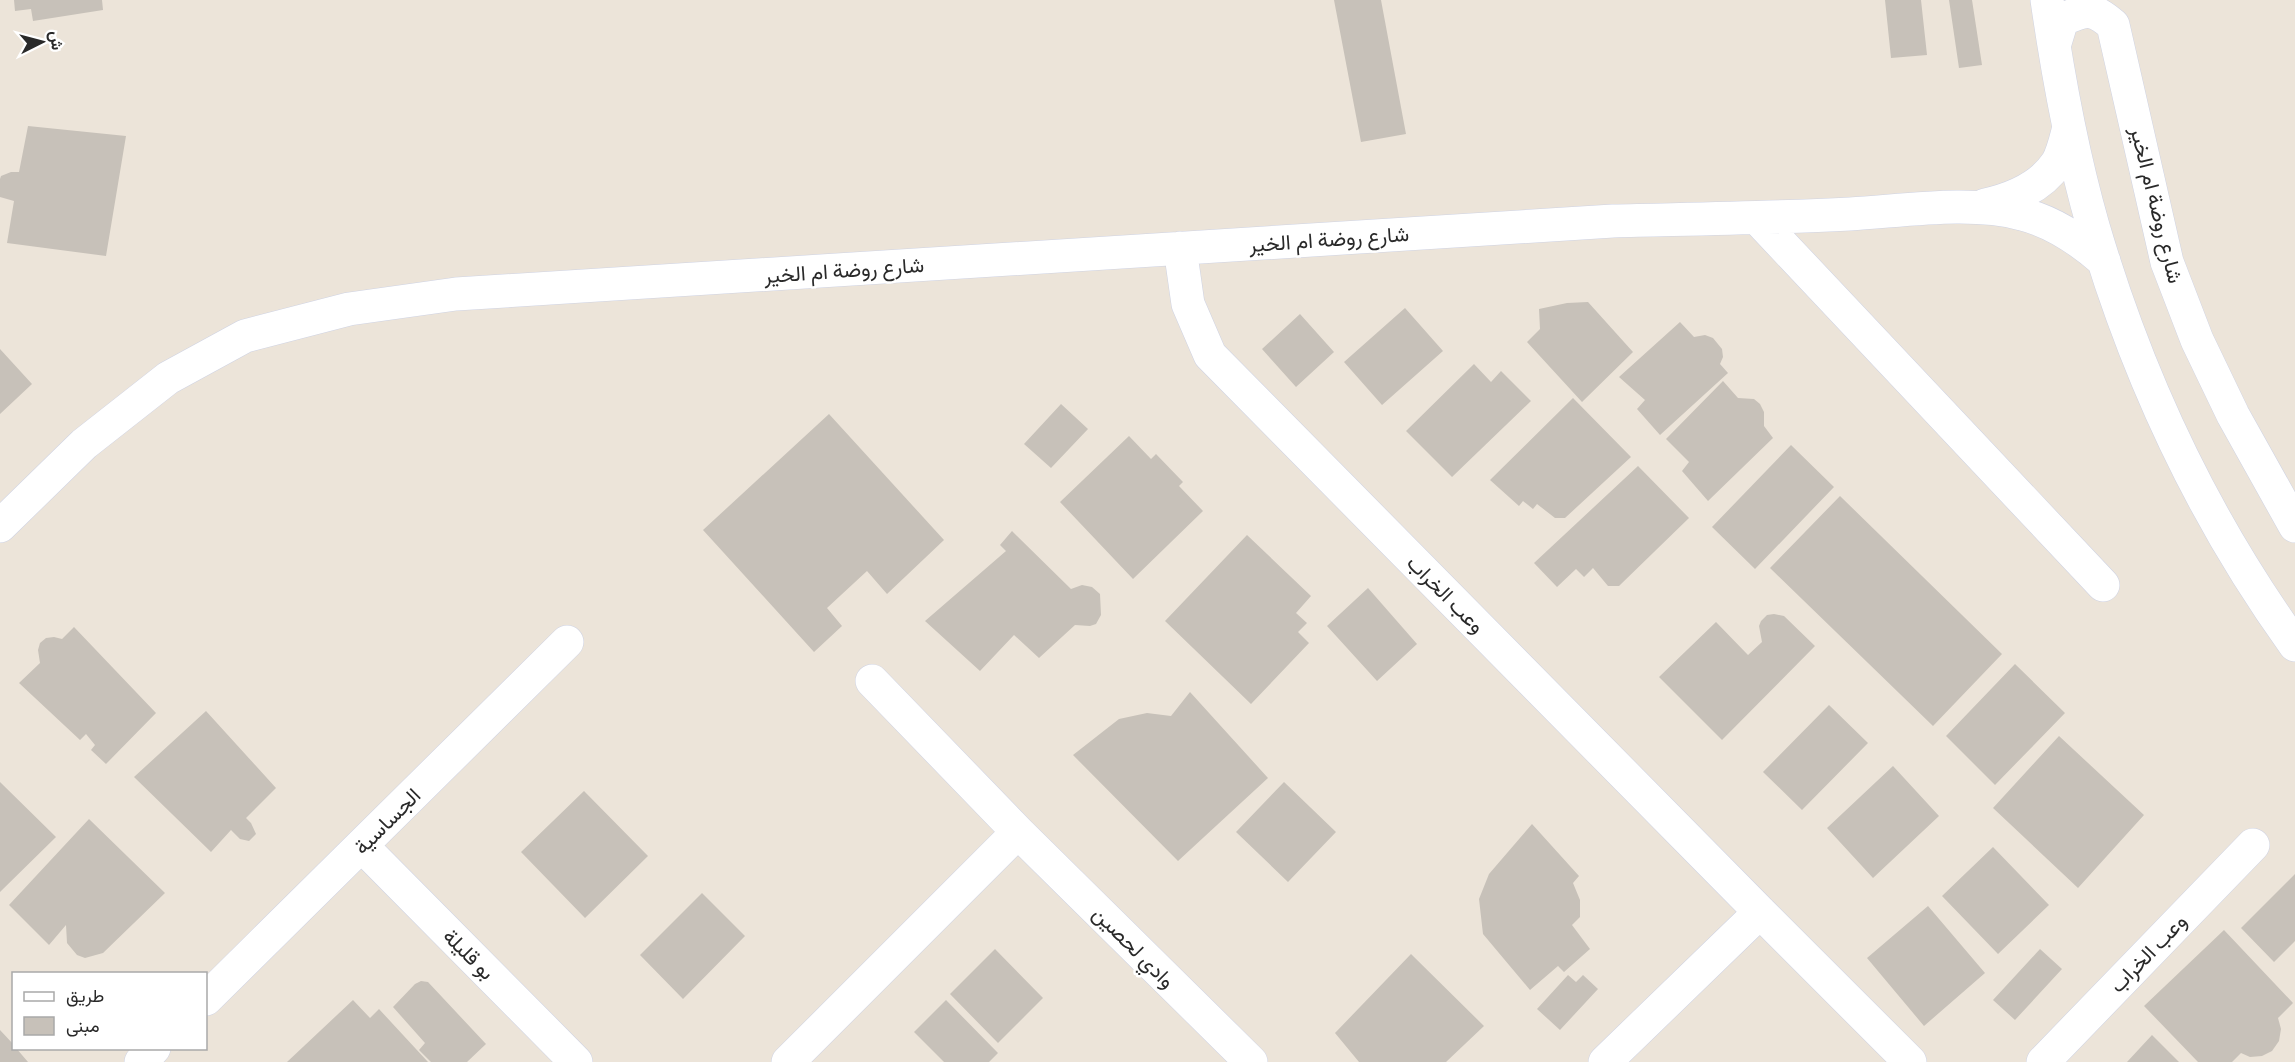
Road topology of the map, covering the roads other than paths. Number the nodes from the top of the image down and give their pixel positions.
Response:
1 (2047, 0) edge
2 (2055, 43) junction
3 (2069, 127) junction
4 (1977, 207) junction
5 (1758, 219) junction
6 (1180, 248) junction
7 (2104, 261) junction
8 (0, 526) edge
9 (2295, 526) edge
10 (2103, 585) dead end
11 (567, 642) dead end
12 (2295, 645) edge
13 (872, 681) dead end
14 (1018, 832) junction
15 (2253, 845) dead end
16 (362, 846) junction
17 (1760, 912) junction
18 (207, 998) edge
19 (152, 1050) edge
20 (141, 1062) edge
21 (576, 1062) edge
22 (788, 1062) edge
23 (1251, 1062) edge
24 (1605, 1062) edge
25 (1910, 1062) edge
26 (2043, 1062) edge

1 - 2 street
2 - 3 street, شارع روضة ام الخير
2 - 9 street, شارع روضة ام الخير
3 - 4 street, شارع روضة ام الخير
3 - 7 street, شارع روضة ام الخير
4 - 5 street, شارع روضة ام الخير
4 - 7 street, شارع روضة ام الخير
5 - 6 street, شارع روضة ام الخير
5 - 10 street
6 - 8 street, شارع روضة ام الخير
6 - 17 street, وعب الخراب
7 - 12 street, شارع روضة ام الخير
11 - 16 street, الجساسية
13 - 14 street, وادي لحصين
14 - 22 street
14 - 23 street, وادي لحصين
15 - 26 street, وعب الخراب
16 - 18 street, الجساسية
16 - 21 street, بو قليلة
17 - 24 street
17 - 25 street, وعب الخراب
19 - 20 street

